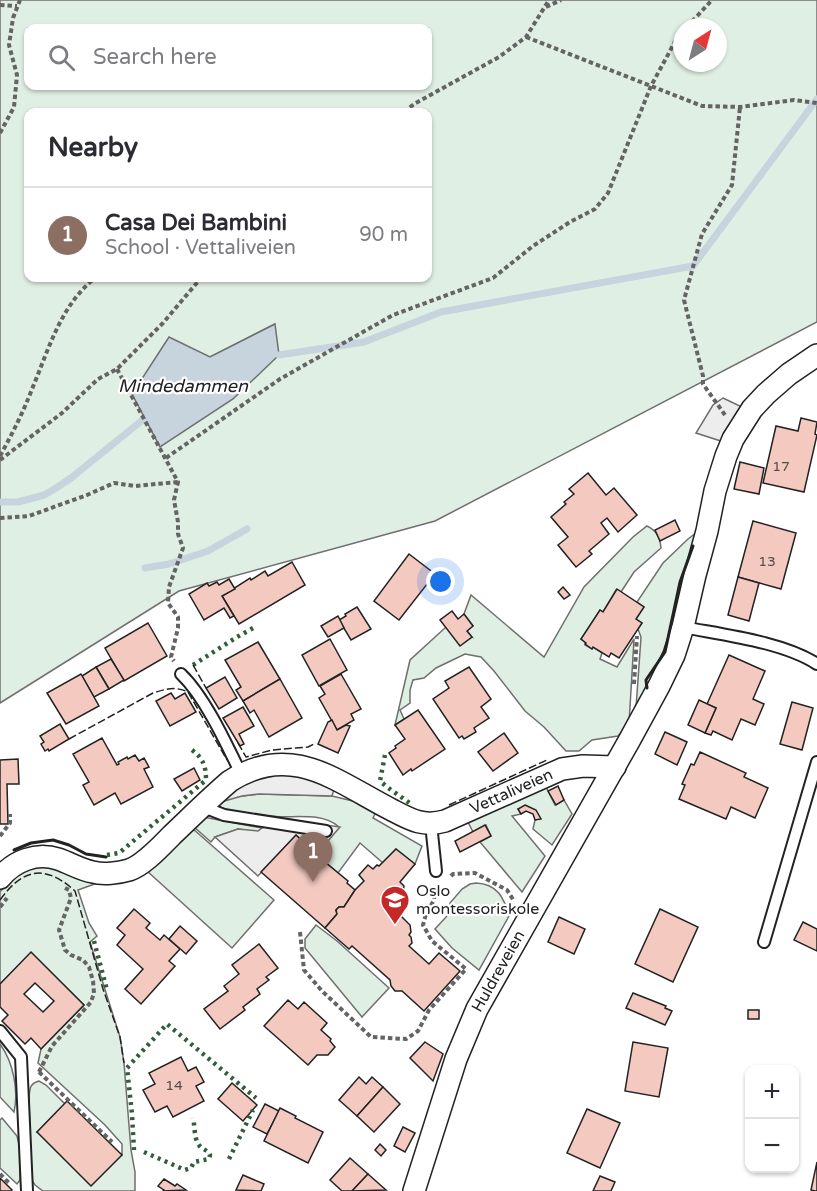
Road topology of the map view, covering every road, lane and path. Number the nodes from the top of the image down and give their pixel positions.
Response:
1 (20, 0) edge
2 (547, 0) edge
3 (561, 0) edge
4 (712, 0) edge
5 (0, 5) edge
6 (17, 6) junction
7 (545, 7) junction
8 (695, 18) edge
9 (526, 37) junction
10 (673, 45) edge
11 (651, 86) junction
12 (817, 103) edge
13 (740, 107) junction
14 (409, 108) edge
15 (0, 133) edge
16 (91, 282) edge
17 (198, 282) edge
18 (817, 355) edge
19 (117, 369) junction
20 (737, 433) junction
21 (0, 458) edge
22 (166, 458) junction
23 (178, 482) junction
24 (0, 518) edge
25 (683, 627) junction
26 (637, 636) dead end
27 (817, 664) edge
28 (181, 674) joint
29 (634, 686) dead end
30 (817, 762) edge
31 (615, 767) junction
32 (241, 774) junction
33 (201, 807) junction
34 (10, 814) dead end
35 (431, 824) junction
36 (326, 831) dead end
37 (0, 836) edge
38 (436, 871) joint
39 (444, 880) dead end
40 (62, 886) dead end
41 (4, 887) edge
42 (0, 907) edge
43 (529, 916) junction
44 (300, 932) dead end
45 (764, 942) dead end
46 (0, 1030) edge
47 (21, 1072) junction
48 (39, 1072) junction
49 (112, 1142) dead end
50 (27, 1191) edge
51 (414, 1191) edge

1 - 6 path
2 - 7 path
3 - 7 path
4 - 8 path
5 - 6 path
6 - 15 path
7 - 9 path
9 - 11 path
9 - 14 path
10 - 11 path
11 - 13 path
11 - 22 path
12 - 13 path
13 - 20 path
16 - 21 path
17 - 19 path
18 - 20 street
19 - 21 path
19 - 22 path
20 - 25 street
22 - 23 path
23 - 24 path
23 - 28 path
25 - 27 lane
25 - 31 street
26 - 29 path
28 - 32 lane
30 - 45 lane
31 - 35 street, Vettaliveien
31 - 43 street, Huldreveien
32 - 33 street
32 - 35 street
33 - 36 lane
33 - 41 street
34 - 37 path
35 - 38 lane
38 - 44 path
39 - 43 path
40 - 48 path
41 - 42 path
43 - 51 street, Huldreveien
46 - 47 lane
47 - 48 path
47 - 50 lane
48 - 49 path

